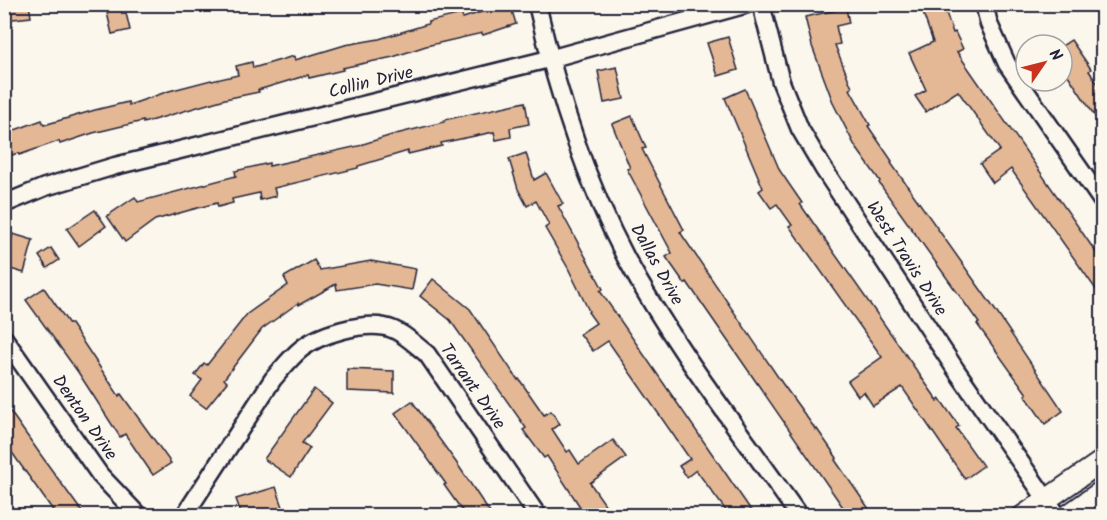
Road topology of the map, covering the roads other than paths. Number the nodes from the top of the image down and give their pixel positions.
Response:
1 (537, 4) edge
2 (748, 4) edge
3 (761, 4) edge
4 (984, 4) edge
5 (549, 59) junction
6 (1102, 201) edge
7 (4, 204) edge
8 (4, 338) edge
9 (1102, 462) edge
10 (1102, 490) edge
11 (1053, 508) edge
12 (139, 516) edge
13 (184, 516) edge
14 (538, 516) edge
15 (799, 516) edge
16 (1023, 516) edge
17 (1067, 516) edge

1 - 5 street, Dallas Drive
2 - 5 street, Collin Drive
3 - 11 street, West Travis Drive
4 - 6 street
5 - 7 street, Collin Drive
5 - 15 street, Dallas Drive
8 - 12 street, Denton Drive
9 - 11 main road
10 - 17 main road
11 - 16 main road
13 - 14 street, Tarrant Drive

